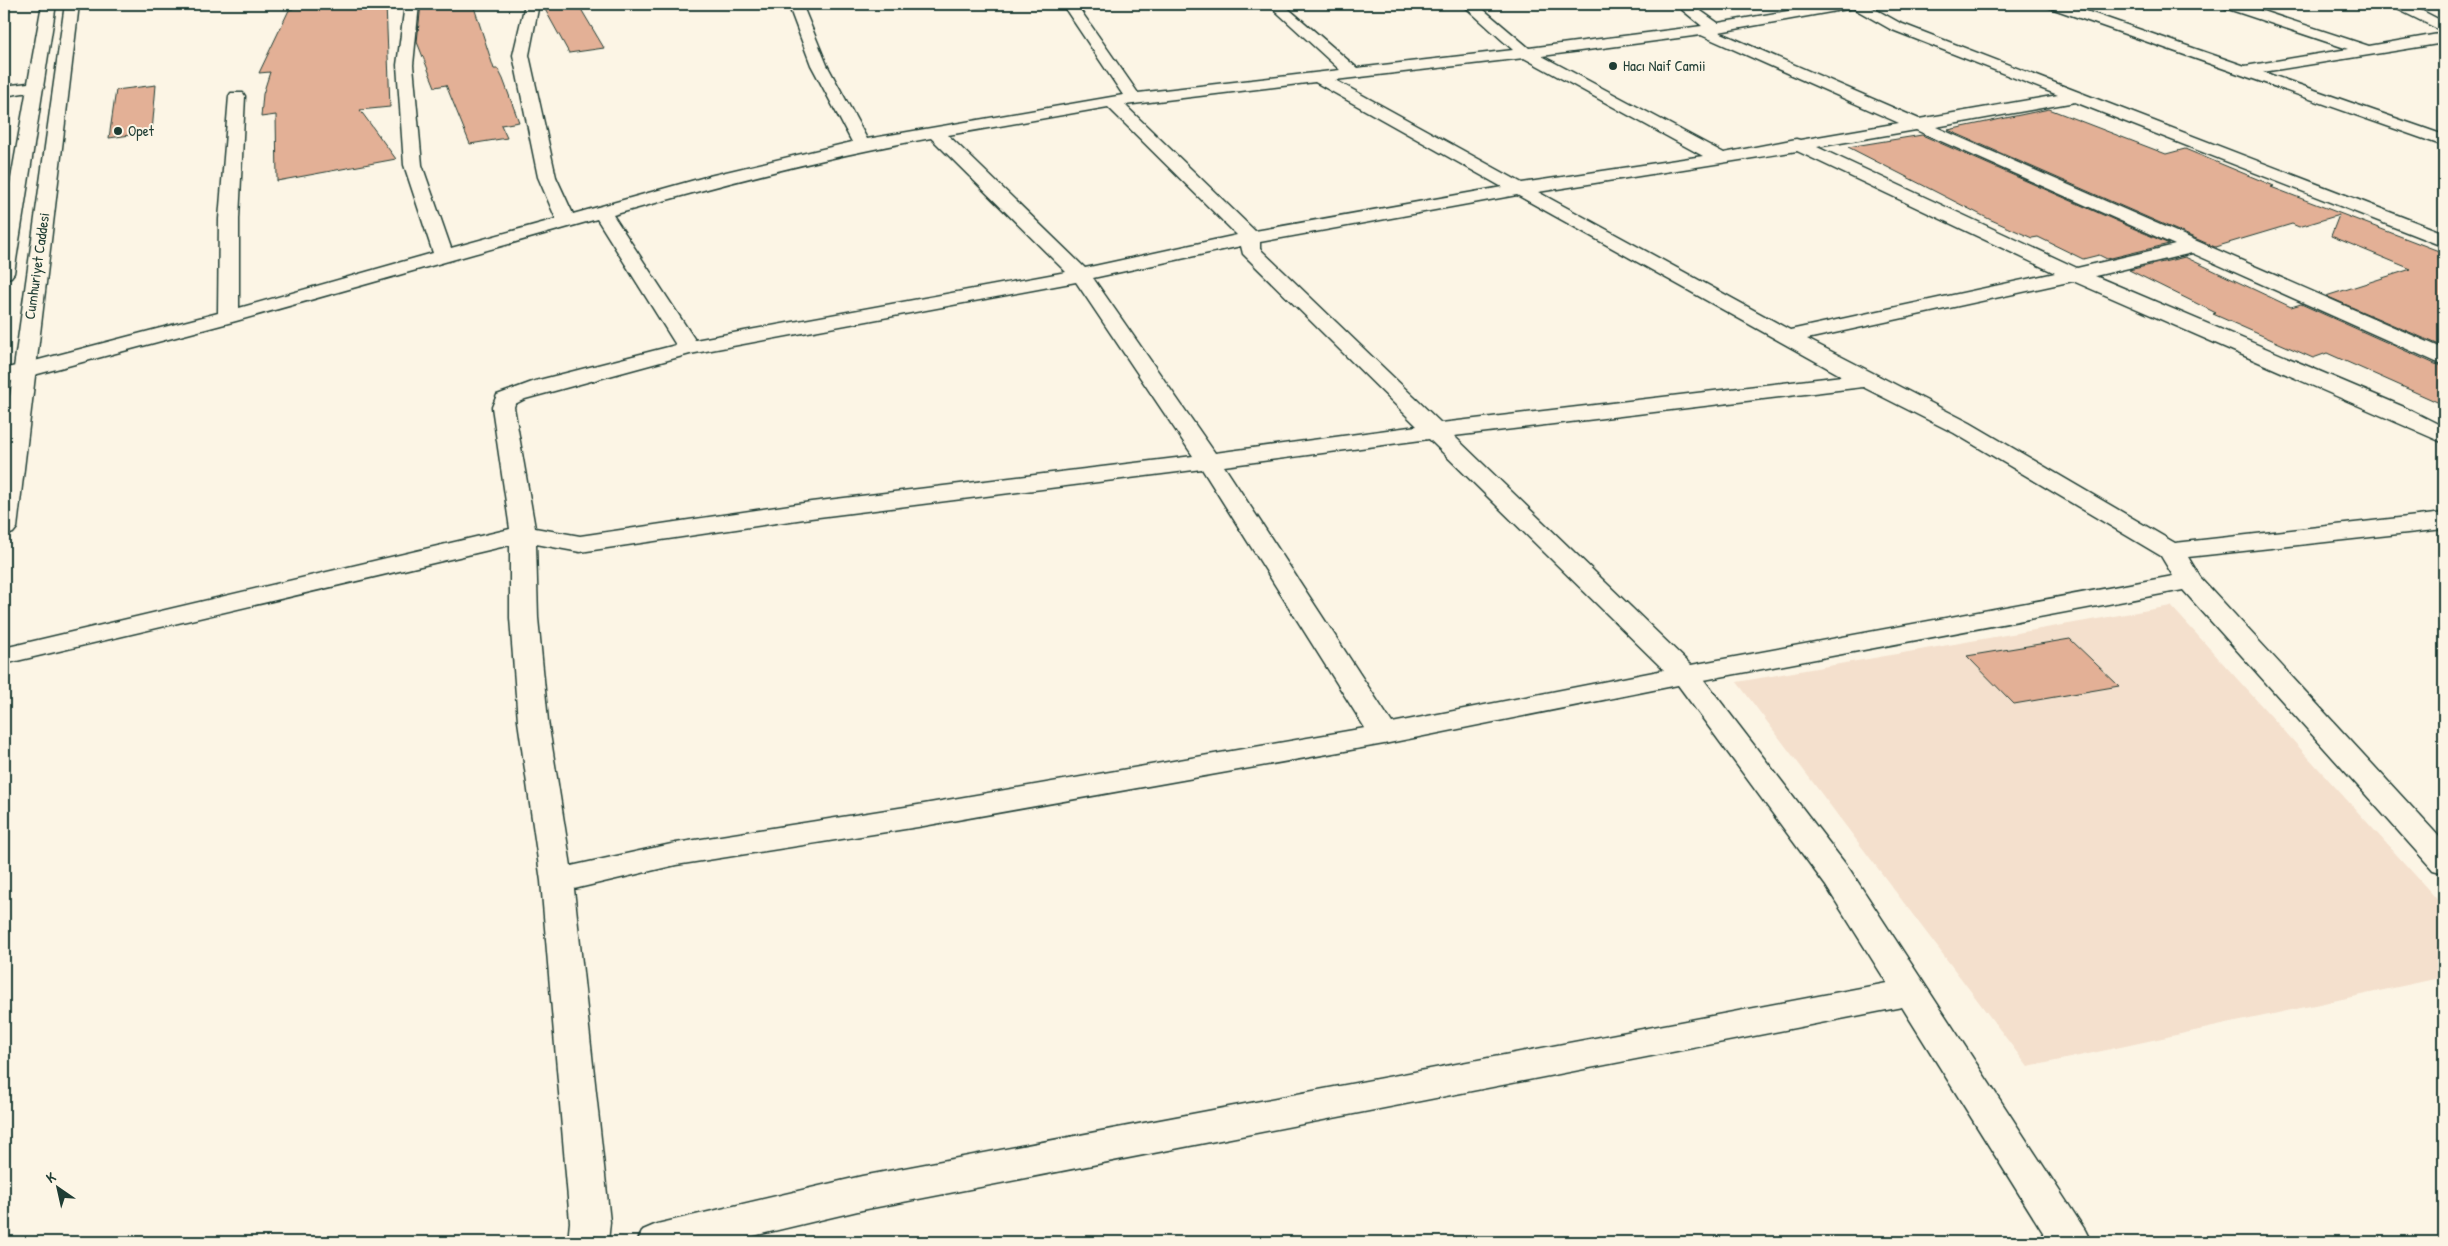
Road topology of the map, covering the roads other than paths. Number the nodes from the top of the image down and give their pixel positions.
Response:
1 (49, 4) edge
2 (72, 4) edge
3 (412, 4) edge
4 (532, 4) edge
5 (795, 4) edge
6 (1069, 4) edge
7 (1275, 4) edge
8 (1469, 4) edge
9 (1682, 4) edge
10 (1854, 4) edge
11 (2053, 4) edge
12 (2227, 4) edge
13 (2398, 4) edge
14 (2444, 28) edge
15 (1709, 29) junction
16 (2444, 38) edge
17 (2371, 51) junction
18 (1526, 54) junction
19 (2244, 71) junction
20 (1352, 72) junction
21 (1319, 78) junction
22 (36, 87) junction
23 (4, 91) edge
24 (237, 96) dead end
25 (2076, 97) junction
26 (1134, 98) junction
27 (1112, 101) junction
28 (1914, 124) junction
29 (934, 131) junction
30 (2444, 140) edge
31 (862, 144) junction
32 (1796, 144) junction
33 (1721, 158) junction
34 (1521, 189) junction
35 (602, 212) junction
36 (566, 221) junction
37 (7, 230) edge
38 (1251, 238) junction
39 (2444, 240) edge
40 (2194, 247) junction
41 (444, 256) junction
42 (4, 273) edge
43 (1081, 275) junction
44 (2075, 275) junction
45 (229, 317) junction
46 (1788, 337) junction
47 (689, 348) junction
48 (2444, 358) edge
49 (13, 374) edge
50 (1866, 380) junction
51 (1433, 431) junction
52 (2444, 436) edge
53 (1209, 462) junction
54 (2444, 521) edge
55 (4, 528) edge
56 (523, 534) junction
57 (2171, 551) junction
58 (2188, 581) junction
59 (4, 656) edge
60 (1685, 675) junction
61 (1384, 734) junction
62 (2444, 862) edge
63 (557, 881) junction
64 (1910, 992) junction
65 (588, 1242) edge
66 (657, 1242) edge
67 (2071, 1242) edge

1 - 22 street, Cumhuriyet Caddesi
2 - 49 street, Cumhuriyet Caddesi
3 - 41 street
4 - 36 street
5 - 31 street
6 - 26 street
7 - 20 street
8 - 18 street
9 - 15 street
10 - 15 street
10 - 25 street
11 - 19 street
12 - 17 street
13 - 14 street
15 - 18 street
15 - 28 street
16 - 17 street
17 - 19 street
18 - 20 street
18 - 33 street
19 - 30 street
20 - 21 street
21 - 26 street
21 - 34 street
22 - 23 street
22 - 37 street, Cumhuriyet Caddesi
24 - 45 street
25 - 28 street
25 - 39 street
26 - 27 street
27 - 29 street
27 - 38 street
28 - 32 street
28 - 40 street
29 - 31 street
29 - 43 street
31 - 35 street
32 - 33 street
32 - 44 street
33 - 34 street
34 - 38 street
34 - 46 street
35 - 36 street
35 - 47 street
36 - 41 street
37 - 42 street, Cumhuriyet Caddesi
38 - 43 street
38 - 51 street
40 - 44 street
40 - 48 street
41 - 45 street
43 - 47 street
43 - 53 street
44 - 46 street
44 - 52 street
45 - 49 street
46 - 50 street
47 - 56 street
49 - 55 street, Cumhuriyet Caddesi
50 - 51 street
50 - 57 street
51 - 53 street
51 - 60 street
53 - 56 street
53 - 61 street
54 - 57 street
56 - 59 street
56 - 63 street
57 - 58 street
58 - 60 street
58 - 62 street
60 - 61 street
60 - 64 street
61 - 63 street
63 - 65 street
64 - 66 street
64 - 67 street

